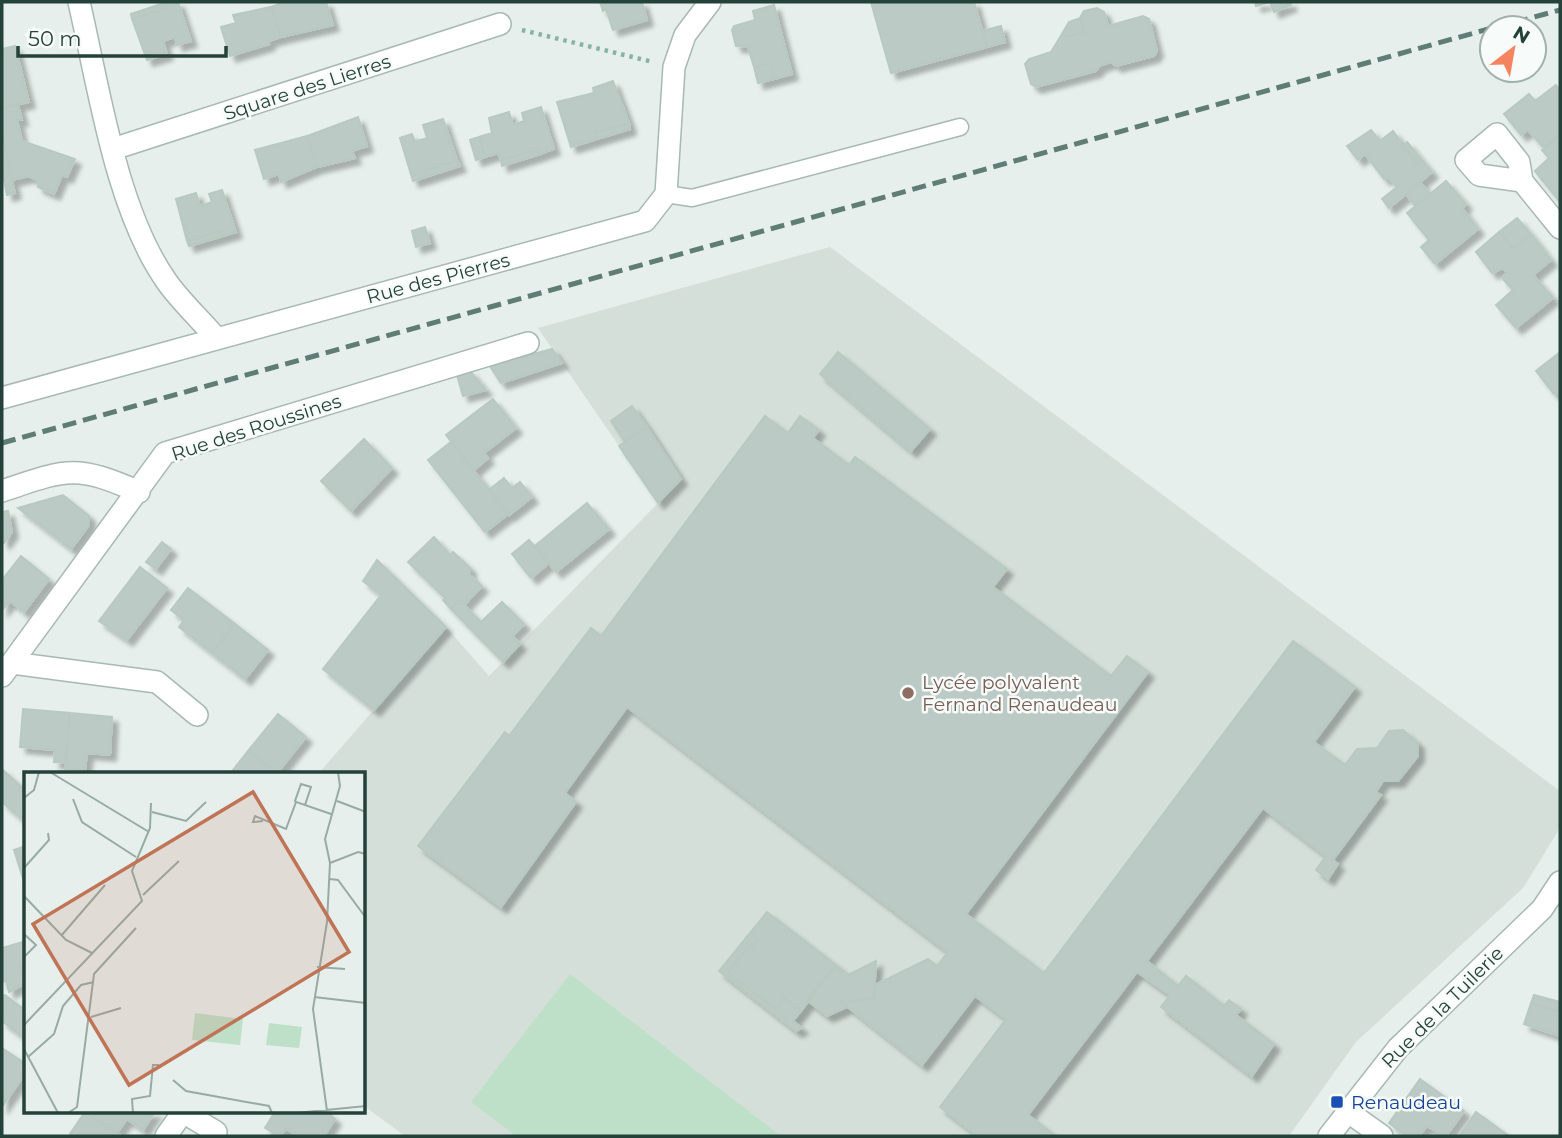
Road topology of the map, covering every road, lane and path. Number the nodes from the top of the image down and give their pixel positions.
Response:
1 (79, 2) edge
2 (710, 2) edge
3 (500, 24) joint
4 (674, 67) junction
5 (960, 127) dead end
6 (113, 149) junction
7 (1522, 181) dead end
8 (666, 194) junction
9 (1560, 228) edge
10 (217, 339) junction
11 (528, 343) dead end
12 (2, 398) edge
13 (2, 491) edge
14 (139, 492) junction
15 (7, 669) edge
16 (197, 715) dead end
17 (1560, 882) edge
18 (1347, 1111) junction
19 (182, 1114) edge
20 (186, 1114) edge
21 (216, 1132) dead end
22 (166, 1136) edge
23 (1329, 1136) edge
24 (1382, 1136) edge

1 - 6 street
2 - 4 street
3 - 4 path
3 - 6 street, Square des Lierres
4 - 8 street
5 - 8 lane
6 - 10 street
7 - 9 street
8 - 10 street, Rue des Pierres
10 - 12 street, Rue des Pierres
11 - 14 street, Rue des Roussines
13 - 14 street
14 - 15 street, Rue des Roussines
15 - 16 street
17 - 18 street, Rue de la Tuilerie
18 - 23 street, Rue de la Tuilerie
18 - 24 street
19 - 22 street
20 - 21 street

